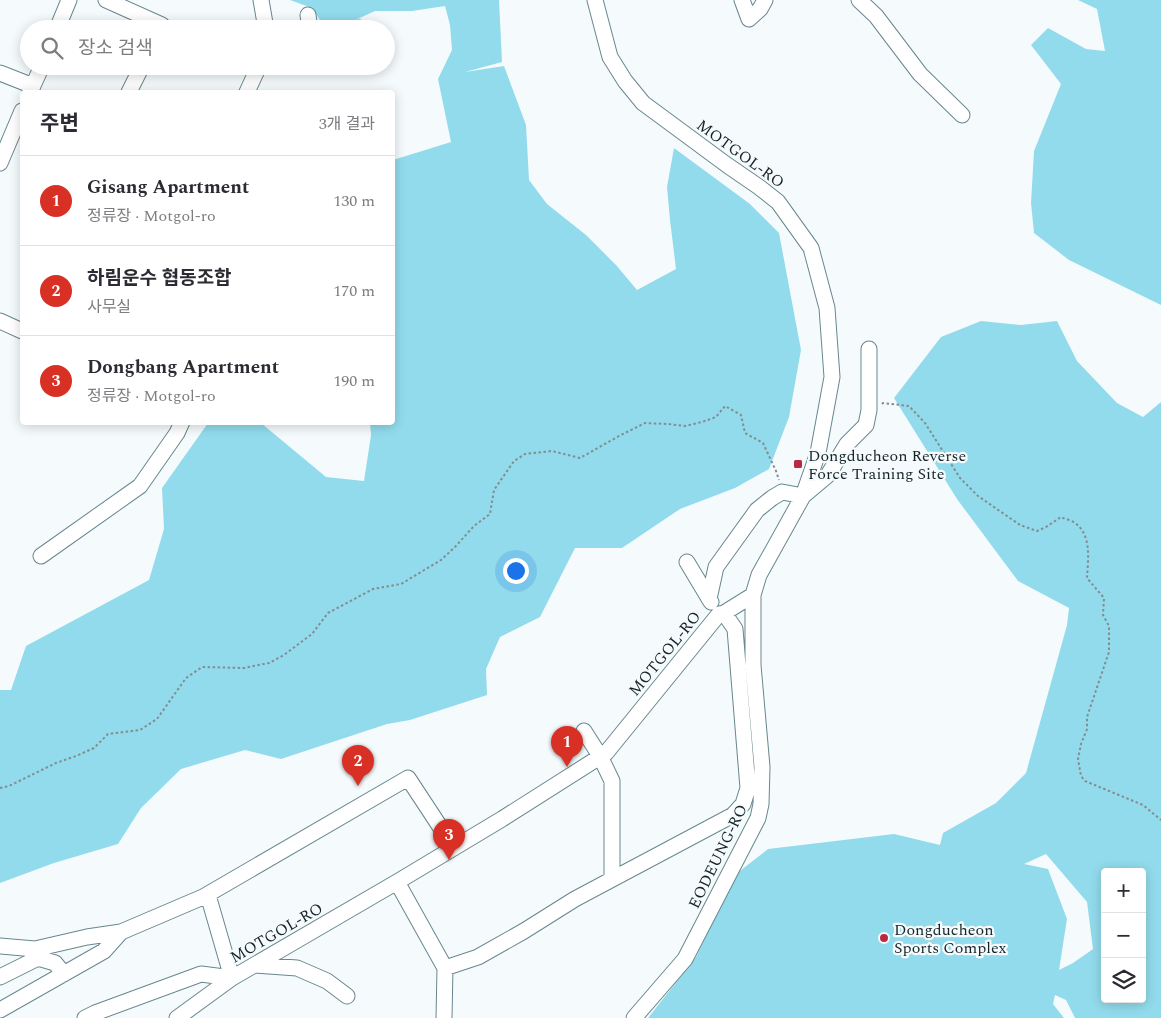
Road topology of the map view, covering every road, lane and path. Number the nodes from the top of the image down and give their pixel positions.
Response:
1 (69, 0) edge
2 (106, 0) edge
3 (262, 0) edge
4 (595, 0) edge
5 (742, 0) edge
6 (765, 0) edge
7 (859, 0) edge
8 (61, 20) edge
9 (151, 20) edge
10 (265, 20) edge
11 (0, 73) edge
12 (38, 75) edge
13 (138, 75) edge
14 (256, 75) edge
15 (32, 89) edge
16 (130, 90) edge
17 (248, 90) edge
18 (962, 115) dead end
19 (20, 116) edge
20 (0, 163) edge
21 (0, 321) edge
22 (20, 330) edge
23 (869, 349) dead end
24 (868, 418) junction
25 (181, 425) edge
26 (782, 492) junction
27 (803, 496) junction
28 (41, 556) dead end
29 (687, 562) dead end
30 (753, 595) junction
31 (710, 599) junction
32 (721, 614) junction
33 (584, 731) dead end
34 (600, 756) junction
35 (0, 788) edge
36 (1161, 820) edge
37 (454, 848) junction
38 (612, 879) junction
39 (397, 882) junction
40 (208, 895) junction
41 (121, 932) junction
42 (0, 946) edge
43 (254, 965) junction
44 (445, 968) junction
45 (64, 974) junction
46 (0, 977) edge
47 (232, 978) junction
48 (347, 996) dead end
49 (0, 1010) edge
50 (85, 1018) edge
51 (177, 1018) edge
52 (444, 1018) edge
53 (634, 1018) edge

1 - 8 street
2 - 9 street
3 - 10 street
4 - 27 street, MOTGOL-RO
5 - 6 street
7 - 18 street
11 - 15 street
12 - 15 street
13 - 16 street
14 - 17 street
19 - 20 street
21 - 22 street
23 - 24 street
24 - 27 street
24 - 36 path
25 - 28 street
26 - 27 street
26 - 31 street
26 - 35 path
27 - 30 street, MOTGOL-RO
29 - 31 street
30 - 32 street, MOTGOL-RO
30 - 53 street, EODEUNG-RO
31 - 32 street
32 - 34 street, MOTGOL-RO
32 - 38 street
33 - 34 street
34 - 37 street, MOTGOL-RO
34 - 38 street
37 - 39 street, MOTGOL-RO
37 - 40 street
38 - 44 street
39 - 43 street, MOTGOL-RO
39 - 44 street
40 - 41 street
40 - 47 street
41 - 42 street
41 - 45 street
43 - 47 street, MOTGOL-RO
43 - 48 street
44 - 52 street
45 - 46 street
45 - 49 street
47 - 50 street
47 - 51 street, MOTGOL-RO

